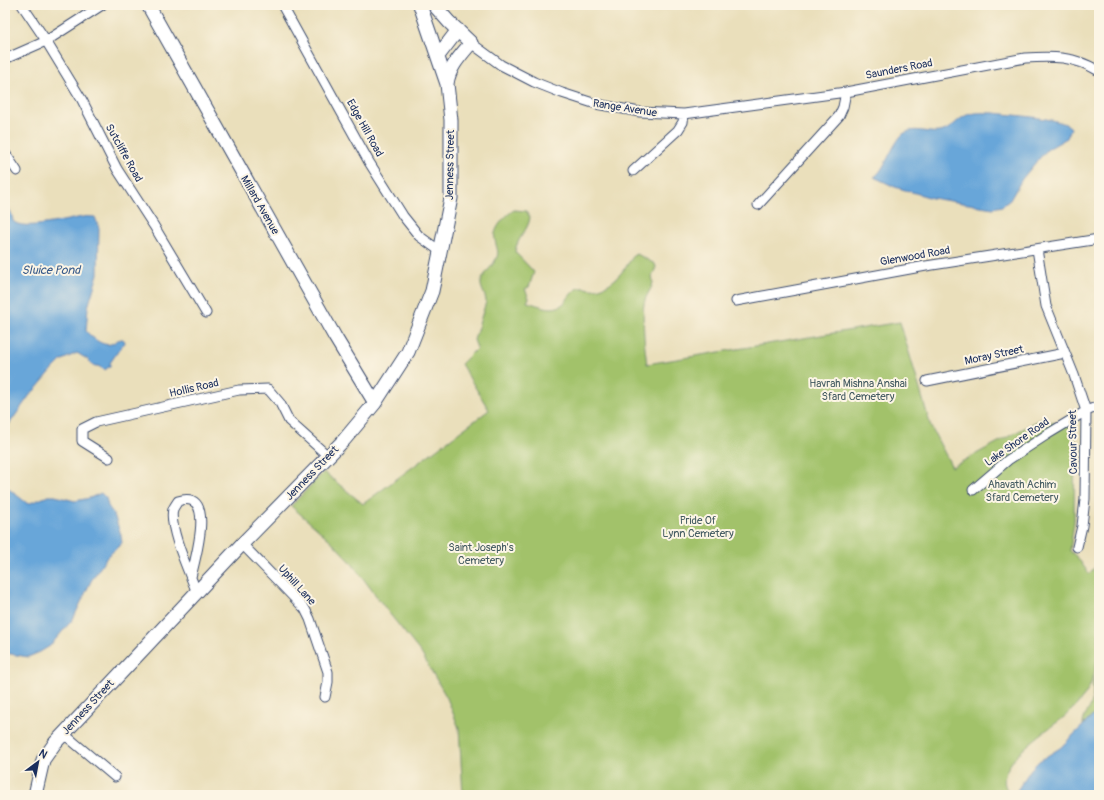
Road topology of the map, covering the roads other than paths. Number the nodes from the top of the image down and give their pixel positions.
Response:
1 (22, 5) edge
2 (102, 5) edge
3 (148, 5) edge
4 (282, 5) edge
5 (420, 5) edge
6 (434, 5) edge
7 (458, 30) junction
8 (46, 41) junction
9 (471, 43) junction
10 (438, 56) junction
11 (5, 59) edge
12 (1099, 71) edge
13 (447, 84) junction
14 (846, 92) junction
15 (684, 114) junction
16 (5, 154) edge
17 (17, 170) dead end
18 (633, 171) dead end
19 (758, 205) dead end
20 (1099, 239) edge
21 (1037, 249) junction
22 (440, 251) junction
23 (736, 301) dead end
24 (206, 313) dead end
25 (1066, 353) junction
26 (927, 381) dead end
27 (375, 403) junction
28 (1099, 406) edge
29 (1086, 411) junction
30 (328, 456) junction
31 (109, 458) dead end
32 (973, 490) dead end
33 (242, 544) junction
34 (1077, 547) dead end
35 (191, 577) junction
36 (197, 593) junction
37 (325, 697) dead end
38 (64, 734) junction
39 (115, 777) dead end
40 (35, 795) edge

1 - 8 street, Sutcliffe Road
2 - 8 street
3 - 27 street, Millard Avenue
4 - 22 street, Edge Hill Road
5 - 10 street, Jenness Street
6 - 7 street, Range Avenue
7 - 9 street, Range Avenue
7 - 10 street
8 - 11 street
8 - 24 street, Sutcliffe Road
9 - 13 street, Jenness Street
9 - 15 street, Range Avenue
10 - 13 street, Jenness Street
12 - 14 street, Saunders Road
13 - 22 street, Jenness Street
14 - 15 street, Range Avenue
14 - 19 street
15 - 18 street
16 - 17 street
20 - 21 street, Glenwood Road
21 - 23 street, Glenwood Road
21 - 25 street, Cavour Street
22 - 27 street, Jenness Street
25 - 26 street, Moray Street
25 - 29 street, Cavour Street
27 - 30 street, Jenness Street
28 - 29 street, Lake Shore Road
29 - 32 street, Lake Shore Road
29 - 34 street, Cavour Street
30 - 31 street, Hollis Road
30 - 33 street, Jenness Street
33 - 36 street, Jenness Street
33 - 37 street, Uphill Lane
35 - 35 street
35 - 36 street
36 - 38 street, Jenness Street
38 - 39 street
38 - 40 street, Jenness Street

